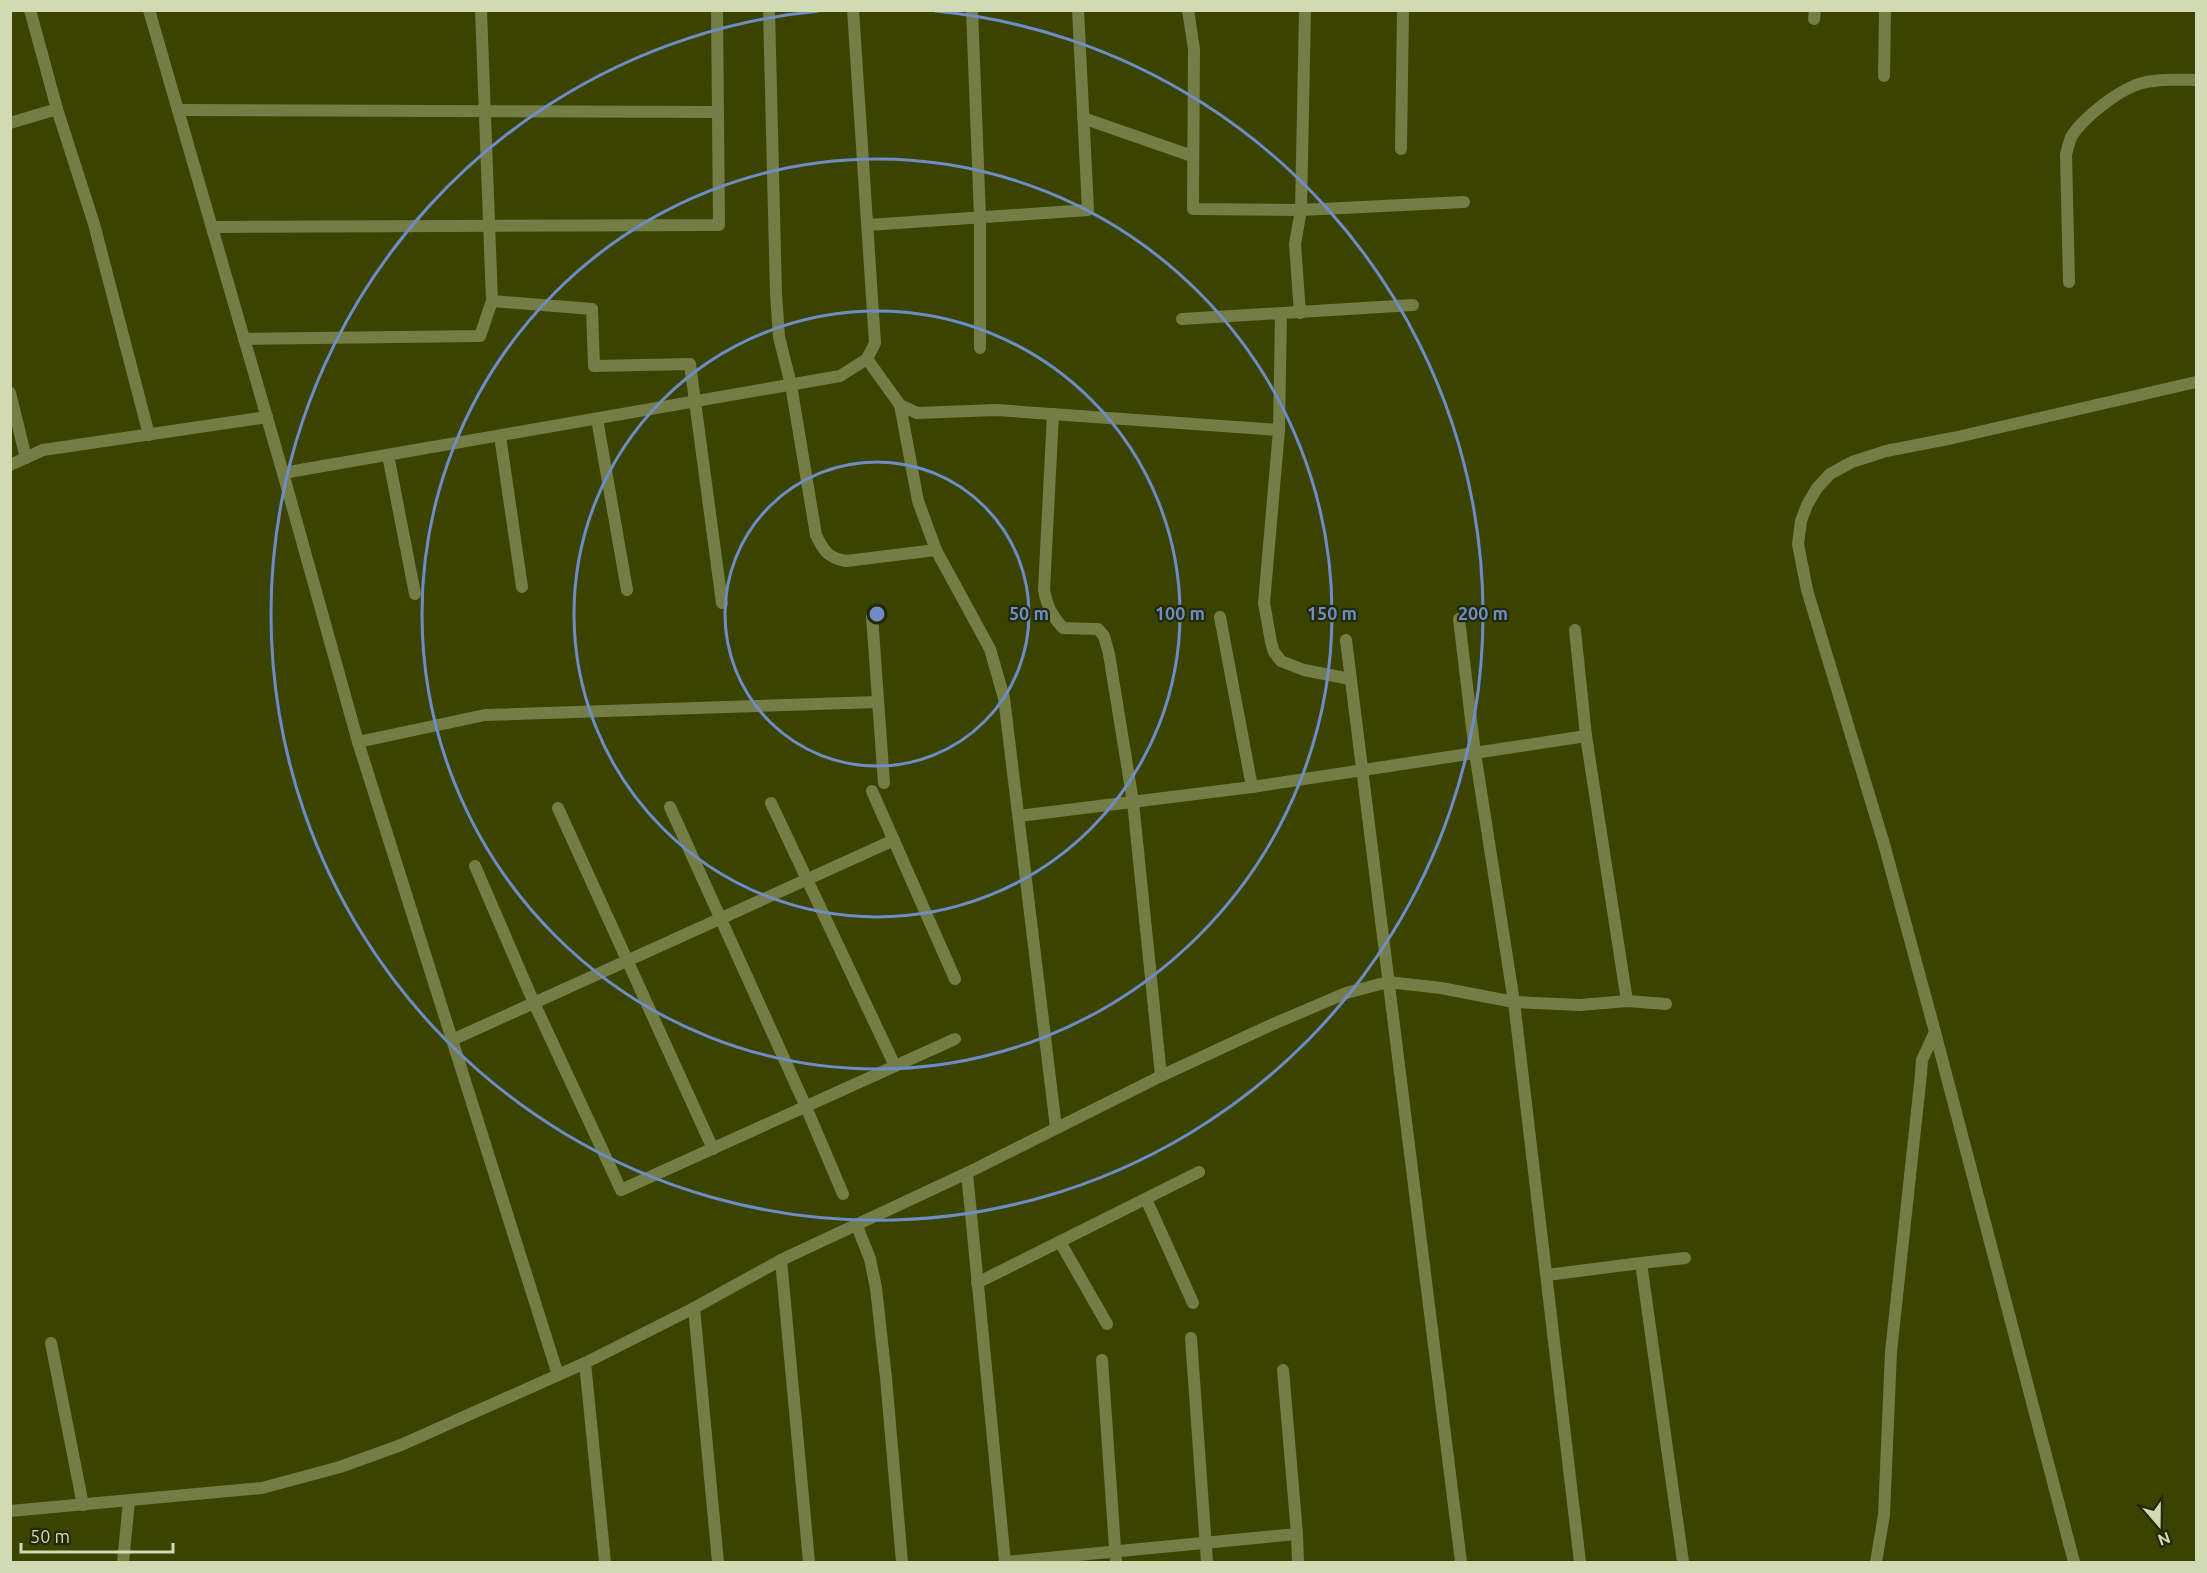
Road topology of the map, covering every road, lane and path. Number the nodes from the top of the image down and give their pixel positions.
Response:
1 (30, 10) edge
2 (149, 10) edge
3 (481, 10) edge
4 (717, 10) edge
5 (769, 10) edge
6 (853, 10) edge
7 (972, 10) edge
8 (1078, 10) edge
9 (1188, 10) edge
10 (1305, 10) edge
11 (1403, 10) edge
12 (1886, 10) edge
13 (1884, 76) dead end
14 (2196, 80) edge
15 (57, 109) junction
16 (178, 111) junction
17 (484, 111) junction
18 (718, 112) junction
19 (1083, 118) junction
20 (10, 123) edge
21 (1401, 149) dead end
22 (1192, 156) junction
23 (1464, 202) dead end
24 (1301, 210) junction
25 (980, 217) junction
26 (868, 225) junction
27 (488, 226) junction
28 (212, 227) junction
29 (2069, 282) dead end
30 (492, 301) junction
31 (1413, 305) dead end
32 (1300, 313) junction
33 (1281, 314) junction
34 (1182, 319) dead end
35 (244, 339) junction
36 (980, 348) dead end
37 (867, 359) junction
38 (2196, 382) edge
39 (791, 385) junction
40 (10, 393) edge
41 (696, 403) junction
42 (900, 405) junction
43 (1053, 414) junction
44 (267, 417) junction
45 (597, 420) junction
46 (1279, 430) junction
47 (149, 435) junction
48 (500, 436) junction
49 (388, 455) junction
50 (26, 458) junction
51 (10, 465) edge
52 (283, 473) junction
53 (936, 550) junction
54 (522, 587) dead end
55 (627, 590) dead end
56 (414, 594) dead end
57 (722, 603) dead end
58 (872, 616) dead end
59 (1220, 617) dead end
60 (1459, 619) dead end
61 (1575, 630) dead end
62 (1346, 640) dead end
63 (1350, 679) junction
64 (879, 702) junction
65 (1586, 736) junction
66 (358, 742) junction
67 (1475, 753) junction
68 (1361, 771) junction
69 (884, 783) dead end
70 (1252, 787) junction
71 (872, 791) dead end
72 (1133, 802) junction
73 (771, 803) dead end
74 (670, 807) dead end
75 (558, 808) dead end
76 (1019, 816) junction
77 (894, 840) junction
78 (476, 866) dead end
79 (808, 879) junction
80 (721, 919) junction
81 (627, 961) junction
82 (956, 979) dead end
83 (1388, 982) junction
84 (1627, 1001) junction
85 (1514, 1002) junction
86 (534, 1003) junction
87 (1666, 1004) dead end
88 (1935, 1032) junction
89 (955, 1039) dead end
90 (452, 1040) junction
91 (895, 1066) junction
92 (1161, 1076) junction
93 (806, 1107) junction
94 (1056, 1128) junction
95 (712, 1149) junction
96 (1199, 1172) dead end
97 (967, 1173) junction
98 (843, 1194) dead end
99 (1146, 1199) junction
100 (857, 1226) junction
101 (1060, 1242) junction
102 (1685, 1258) dead end
103 (781, 1260) junction
104 (1641, 1263) junction
105 (1547, 1275) junction
106 (978, 1283) junction
107 (1193, 1304) dead end
108 (694, 1308) junction
109 (1107, 1324) dead end
110 (1191, 1338) dead end
111 (51, 1343) dead end
112 (1102, 1360) dead end
113 (585, 1363) junction
114 (1283, 1370) dead end
115 (558, 1375) junction
116 (129, 1501) junction
117 (83, 1505) junction
118 (10, 1511) edge
119 (1297, 1534) junction
120 (1205, 1543) junction
121 (1115, 1557) edge
122 (1005, 1562) edge
123 (123, 1563) edge
124 (605, 1563) edge
125 (718, 1563) edge
126 (809, 1563) edge
127 (902, 1563) edge
128 (1207, 1563) edge
129 (1298, 1563) edge
130 (1461, 1563) edge
131 (1580, 1563) edge
132 (1683, 1563) edge
133 (1876, 1563) edge
134 (2074, 1563) edge

1 - 15 street
2 - 16 street
3 - 17 street
4 - 18 street
5 - 39 street
6 - 26 street
7 - 25 street
8 - 19 street
9 - 22 street
10 - 24 street
11 - 21 street
12 - 13 street
14 - 29 street
15 - 20 street
15 - 47 street
16 - 17 street
16 - 28 street
17 - 18 street
17 - 27 street
18 - 27 street
19 - 22 street
19 - 25 street
22 - 24 street
23 - 24 street
24 - 32 street
25 - 26 street
25 - 36 street
26 - 37 street
27 - 28 street
27 - 30 street
28 - 35 street
30 - 35 street
30 - 41 street
31 - 32 street
32 - 33 street
33 - 34 street
33 - 46 street
35 - 44 street
37 - 39 street
37 - 42 street
38 - 88 street
39 - 41 street
39 - 53 street
40 - 50 street
41 - 45 street
41 - 57 street
42 - 43 street
42 - 53 street
43 - 46 street
43 - 72 street
44 - 47 street
44 - 52 street
45 - 48 street
45 - 55 street
46 - 63 street
47 - 50 street
48 - 49 street
48 - 54 street
49 - 52 street
49 - 56 street
50 - 51 street
52 - 66 street
53 - 76 street
58 - 64 street
59 - 70 street
60 - 67 street
61 - 65 street
62 - 63 street
63 - 68 street
64 - 66 street
64 - 69 street
65 - 67 street
65 - 84 street
66 - 90 street
67 - 68 street
67 - 85 street
68 - 70 street
68 - 83 street
70 - 72 street
71 - 77 street
72 - 76 street
72 - 92 street
73 - 79 street
74 - 80 street
75 - 81 street
76 - 94 street
77 - 79 street
77 - 82 street
78 - 86 street
79 - 80 street
79 - 91 street
80 - 81 street
80 - 93 street
81 - 86 street
81 - 95 street
83 - 85 street
83 - 92 street
83 - 130 street
84 - 85 street
84 - 87 street
85 - 105 street
86 - 90 street
86 - 95 street
88 - 133 street
88 - 134 street
89 - 91 street
90 - 115 street
91 - 93 street
92 - 94 street
93 - 95 street
93 - 98 street
94 - 97 street
96 - 99 street
97 - 100 street
97 - 106 street
99 - 101 street
99 - 107 street
100 - 103 street
100 - 127 street
101 - 106 street
101 - 109 street
102 - 104 street
103 - 108 street
103 - 126 street
104 - 105 street
104 - 132 street
105 - 131 street
106 - 122 street
108 - 113 street
108 - 125 street
110 - 120 street
111 - 117 street
112 - 121 street
113 - 115 street
113 - 124 street
114 - 119 street
115 - 116 street
116 - 117 street
116 - 123 street
117 - 118 street
119 - 120 street
119 - 129 street
120 - 121 street
120 - 128 street
121 - 122 street

